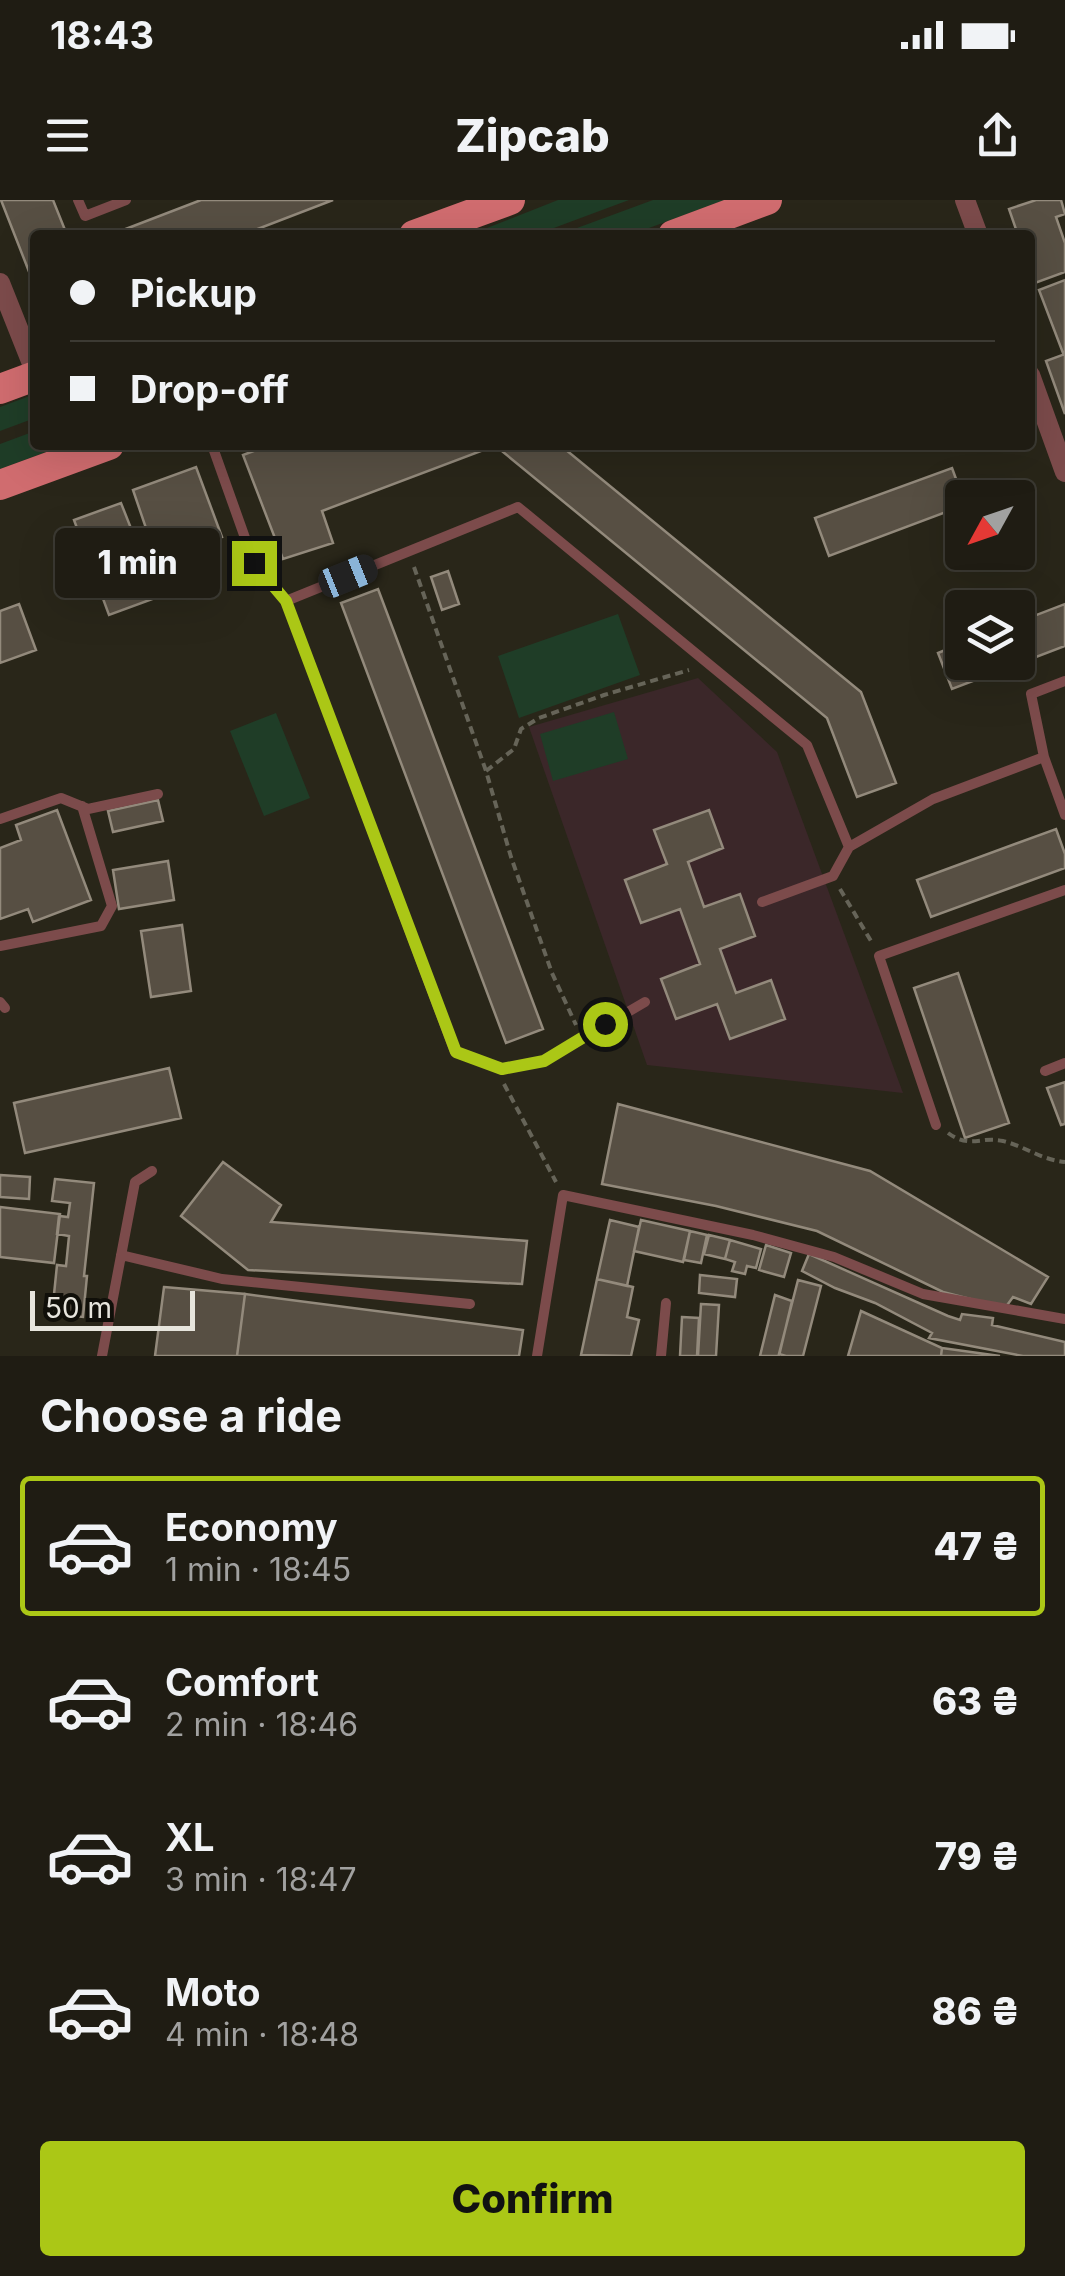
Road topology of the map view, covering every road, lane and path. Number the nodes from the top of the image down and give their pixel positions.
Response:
1 (78, 200) edge
2 (126, 200) edge
3 (510, 200) edge
4 (768, 200) edge
5 (965, 200) edge
6 (423, 230) edge
7 (687, 230) edge
8 (976, 230) edge
9 (0, 284) edge
10 (30, 361) edge
11 (30, 376) edge
12 (1035, 388) edge
13 (0, 390) edge
14 (94, 450) edge
15 (214, 450) edge
16 (1065, 472) edge
17 (0, 485) edge
18 (409, 552) junction
19 (286, 601) junction
20 (709, 664) junction
21 (1065, 682) edge
22 (1044, 756) junction
23 (486, 771) junction
24 (158, 794) dead end
25 (82, 806) junction
26 (1065, 815) edge
27 (0, 819) edge
28 (850, 847) junction
29 (832, 876) junction
30 (1065, 890) edge
31 (762, 902) dead end
32 (0, 946) edge
33 (879, 956) junction
34 (645, 1002) dead end
35 (582, 1038) junction
36 (1065, 1063) edge
37 (1045, 1071) dead end
38 (500, 1076) dead end
39 (936, 1125) joint
40 (1065, 1162) edge
41 (152, 1171) dead end
42 (563, 1195) junction
43 (121, 1255) junction
44 (666, 1303) dead end
45 (470, 1304) dead end
46 (1065, 1319) edge
47 (102, 1356) edge
48 (537, 1356) edge
49 (662, 1356) edge

1 - 2 lane
3 - 6 main road
4 - 7 main road
5 - 8 street
9 - 10 street
11 - 13 main road
12 - 16 street
14 - 17 main road
15 - 19 lane
18 - 19 lane
18 - 20 lane
18 - 23 path
19 - 35 lane
20 - 23 path
20 - 28 lane
21 - 22 lane
22 - 26 lane
22 - 28 lane
23 - 35 path
24 - 25 lane
25 - 27 lane
25 - 32 lane
28 - 29 lane
29 - 31 lane
29 - 33 path
30 - 33 lane
33 - 39 lane
34 - 35 lane
36 - 37 lane
38 - 42 path
39 - 40 path
41 - 43 lane
42 - 46 lane
42 - 48 lane
43 - 45 lane
43 - 47 lane
44 - 49 lane

